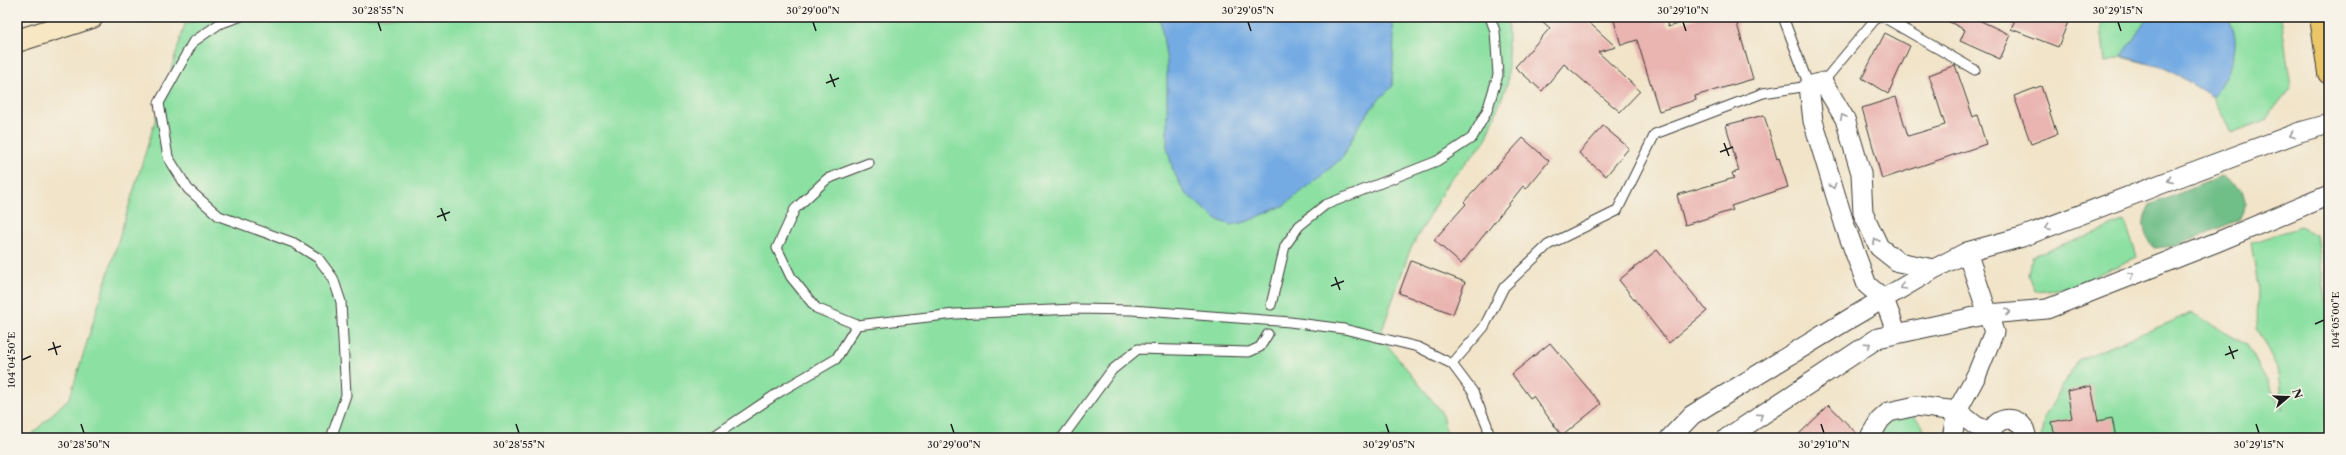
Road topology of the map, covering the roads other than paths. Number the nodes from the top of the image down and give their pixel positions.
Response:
1 (92, 17) edge
2 (239, 17) edge
3 (1490, 17) edge
4 (1783, 17) edge
5 (1877, 17) edge
6 (1883, 17) edge
7 (2321, 17) edge
8 (17, 41) edge
9 (1975, 70) dead end
10 (2329, 73) edge
11 (1816, 84) junction
12 (2329, 124) edge
13 (1856, 158) junction
14 (869, 163) dead end
15 (1826, 164) junction
16 (2329, 195) edge
17 (1967, 252) junction
18 (1934, 269) junction
19 (1884, 299) junction
20 (1271, 306) dead end
21 (1988, 314) junction
22 (857, 326) junction
23 (1268, 334) dead end
24 (1897, 334) junction
25 (1452, 364) junction
26 (1957, 411) junction
27 (1991, 435) edge
28 (330, 438) edge
29 (711, 438) edge
30 (1062, 438) edge
31 (1490, 438) edge
32 (1670, 438) edge
33 (1727, 438) edge
34 (1873, 438) edge
35 (1952, 438) edge
36 (2026, 438) edge

1 - 8 main road
2 - 28 lane
3 - 20 lane
4 - 11 lane
5 - 11 lane
6 - 9 lane
7 - 10 highway
13 -> 11 street
11 - 15 street
11 - 25 lane
12 -> 17 street
13 - 15 street
18 -> 13 street
14 - 22 lane
15 -> 19 street
21 -> 16 street
17 - 18 street
17 - 21 street
18 -> 19 street
19 - 24 street
19 - 32 street
21 - 24 street
21 - 26 street
22 - 25 lane
22 - 29 lane
23 - 30 lane
33 -> 24 street
25 - 31 lane
26 - 27 street
26 - 34 street
26 - 35 street
27 - 36 street

